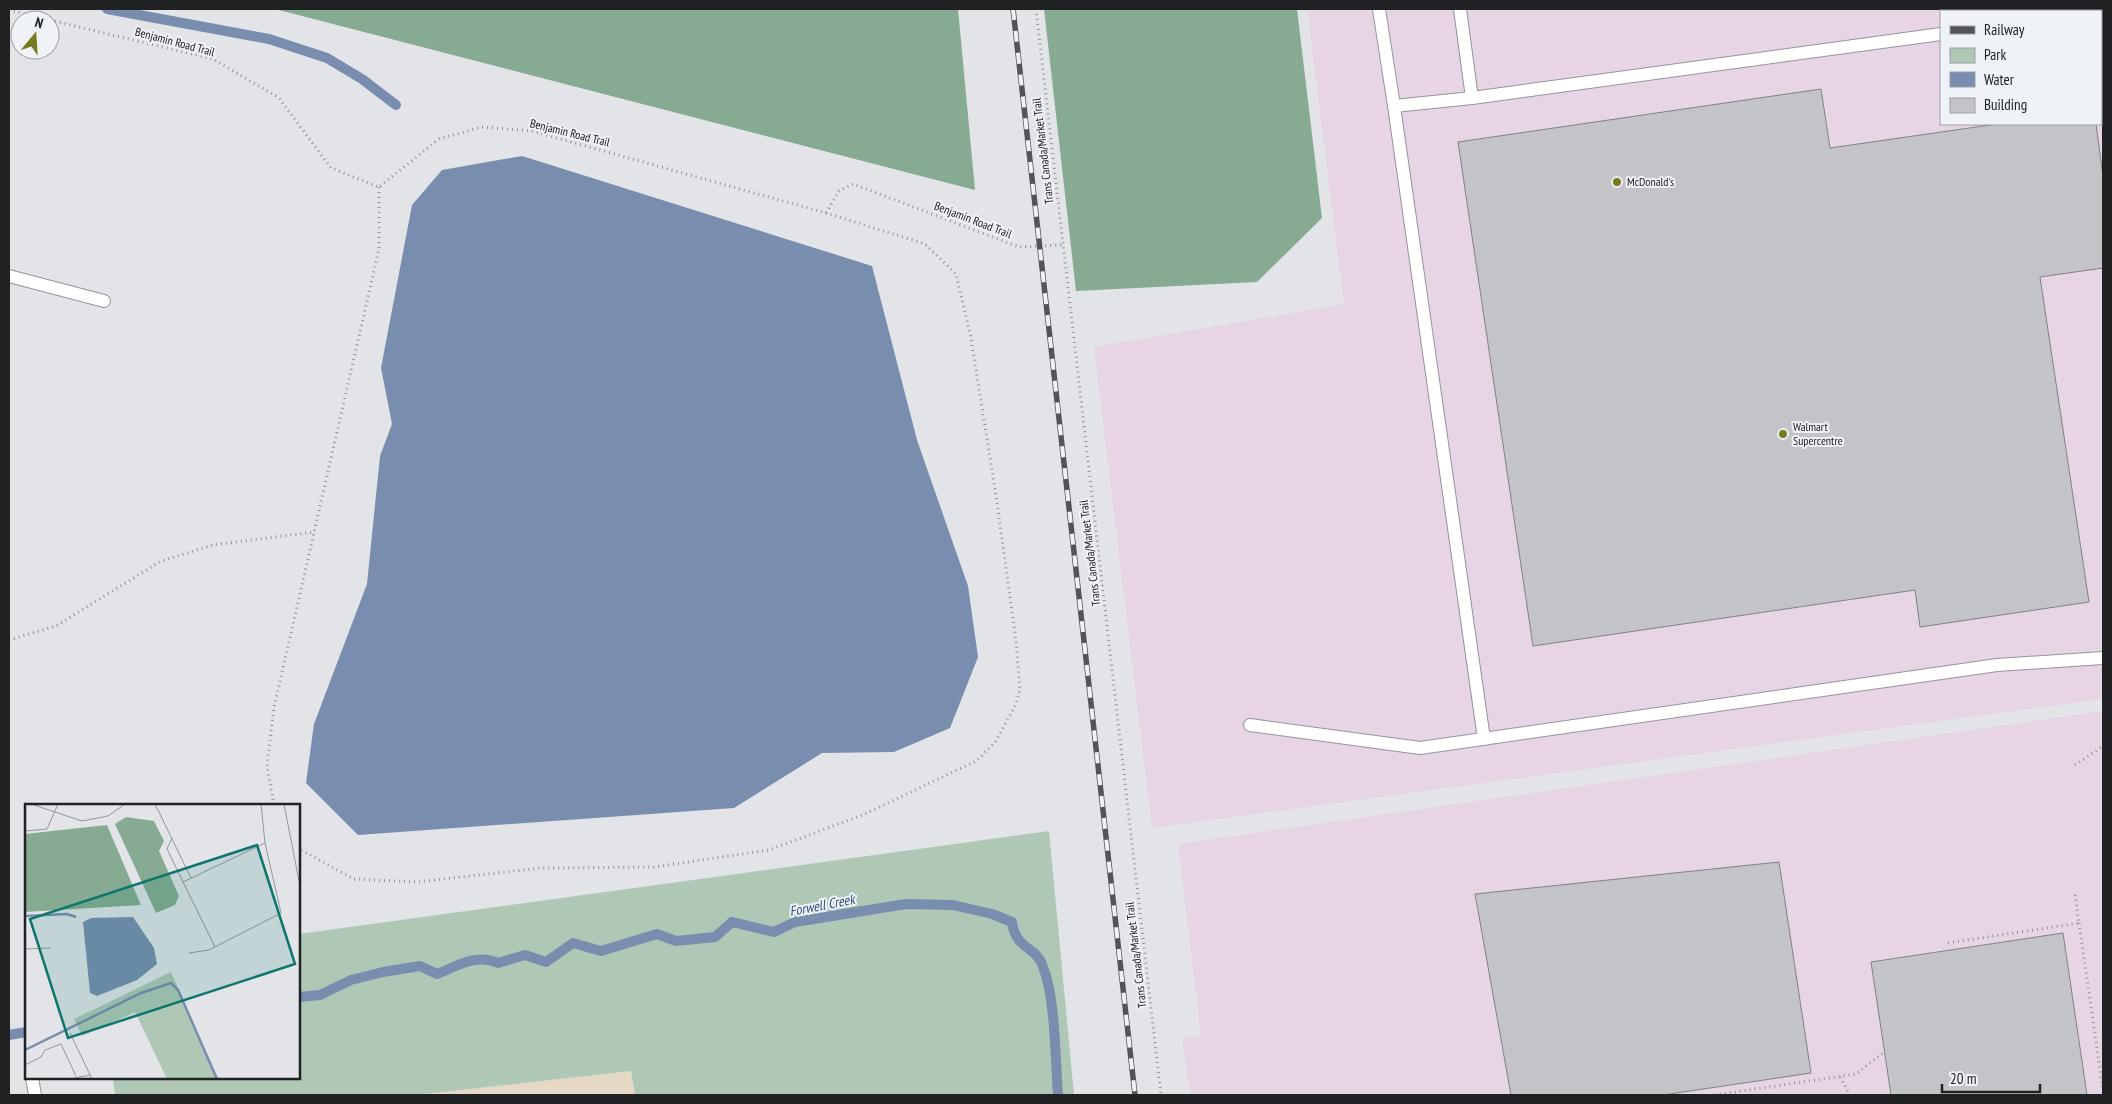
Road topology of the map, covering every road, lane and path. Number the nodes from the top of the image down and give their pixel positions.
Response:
1 (1036, 9) edge
2 (1380, 9) edge
3 (1460, 9) edge
4 (60, 22) edge
5 (1940, 34) edge
6 (1472, 98) junction
7 (1394, 106) junction
8 (379, 187) junction
9 (826, 213) junction
10 (1063, 245) junction
11 (9, 276) edge
12 (104, 301) dead end
13 (314, 532) junction
14 (9, 640) edge
15 (2103, 658) edge
16 (1250, 725) dead end
17 (1484, 739) junction
18 (2103, 746) edge
19 (2075, 765) dead end
20 (274, 804) edge
21 (300, 848) edge
22 (2075, 894) dead end
23 (2079, 923) junction
24 (1948, 943) dead end
25 (1884, 1052) dead end
26 (1840, 1077) junction
27 (32, 1079) edge
28 (2103, 1090) edge
29 (34, 1095) edge
30 (1161, 1095) edge
31 (1715, 1095) edge
32 (1850, 1095) edge

1 - 10 path, Trans Canada/Market Trail
2 - 7 lane
3 - 6 lane
4 - 8 path, Benjamin Road Trail
5 - 6 lane
6 - 7 lane
7 - 17 lane
8 - 9 path, Benjamin Road Trail
8 - 13 path
9 - 10 path, Benjamin Road Trail
9 - 21 path
10 - 30 path, Trans Canada/Market Trail
11 - 12 lane
13 - 14 path
13 - 20 path
15 - 17 lane
16 - 17 lane
18 - 19 path
22 - 23 path
23 - 24 path
23 - 28 path
25 - 26 path
26 - 31 path
26 - 32 path
27 - 29 lane

